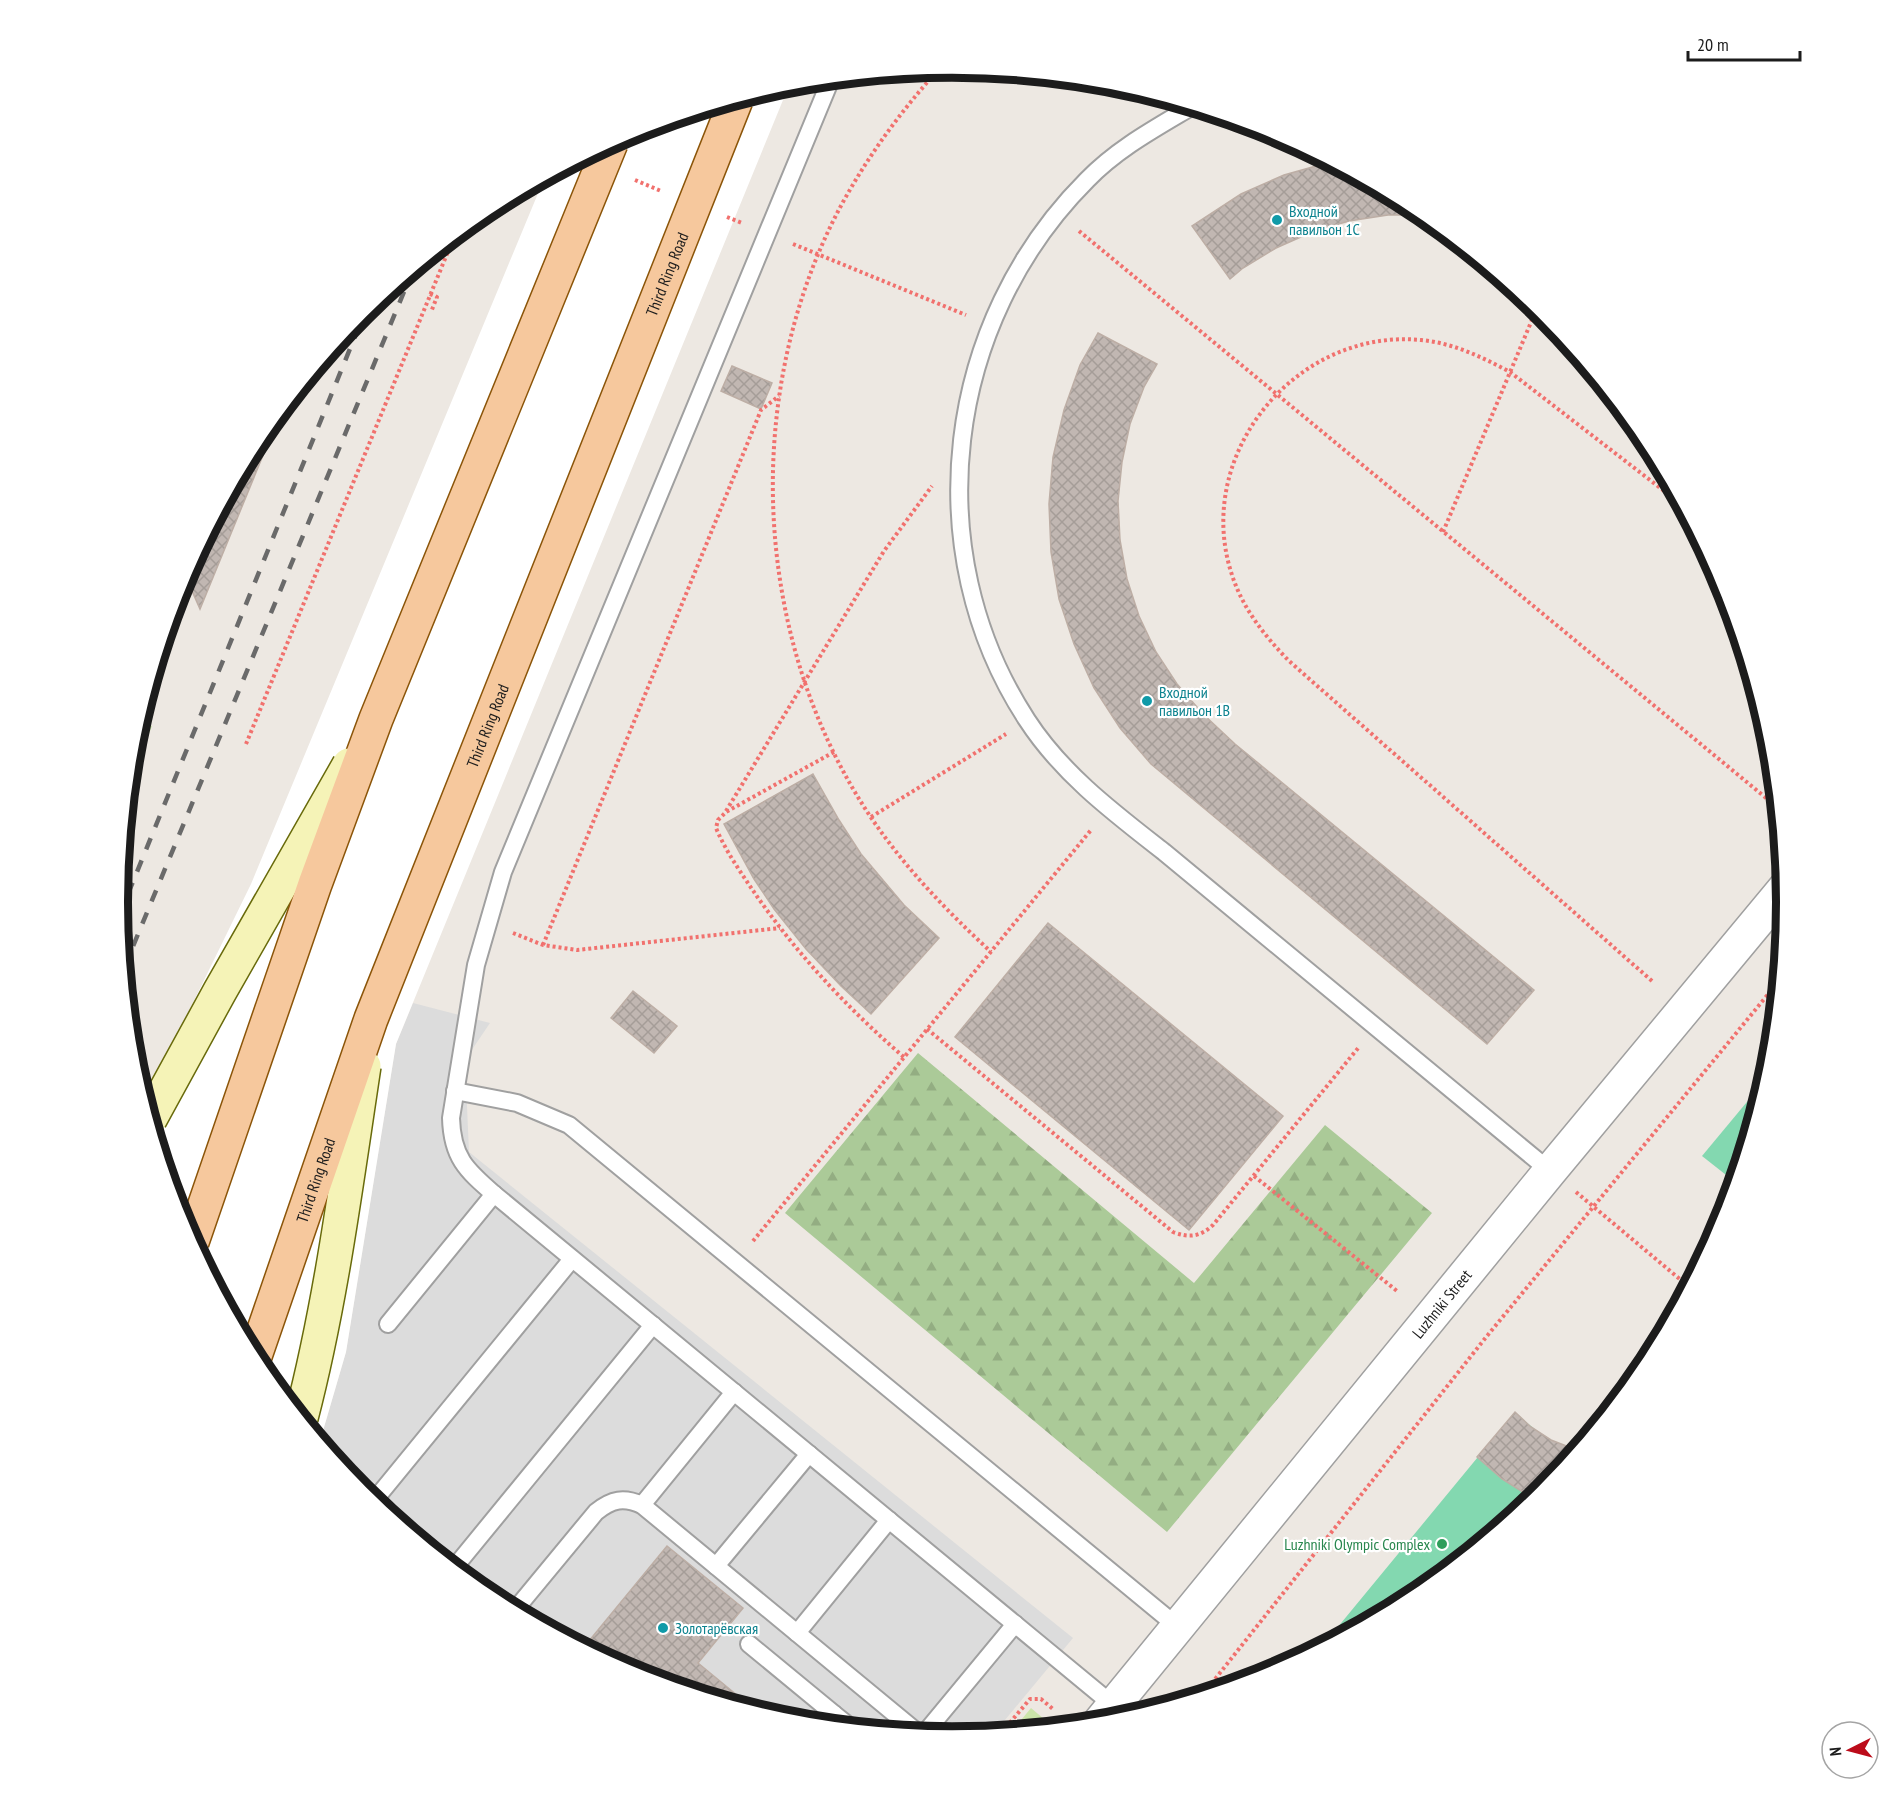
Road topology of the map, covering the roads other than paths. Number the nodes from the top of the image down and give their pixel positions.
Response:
1 (827, 88) edge
2 (733, 108) edge
3 (1182, 111) edge
4 (606, 155) edge
5 (376, 719) junction
6 (1776, 899) edge
7 (371, 1019) junction
8 (455, 1091) junction
9 (155, 1110) edge
10 (1550, 1171) junction
11 (494, 1194) junction
12 (196, 1229) edge
13 (572, 1259) junction
14 (388, 1324) dead end
15 (653, 1325) junction
16 (259, 1347) edge
17 (734, 1392) junction
18 (303, 1410) edge
19 (808, 1454) junction
20 (380, 1495) edge
21 (642, 1505) junction
22 (889, 1520) junction
23 (459, 1562) edge
24 (716, 1566) junction
25 (520, 1604) edge
26 (1015, 1624) junction
27 (1178, 1627) junction
28 (797, 1633) junction
29 (749, 1644) dead end
30 (1104, 1711) edge
31 (1110, 1711) edge
32 (827, 1716) edge
33 (908, 1724) edge
34 (931, 1725) edge

1 - 8 lane
2 - 7 main road, Third Ring Road, bridge
3 - 10 lane
4 - 5 main road, bridge
5 - 9 main road, bridge
5 - 12 main road, bridge
6 - 10 street, Luzhniki Street
7 - 16 main road, Third Ring Road, bridge
7 - 18 main road, bridge
8 - 11 lane
8 - 27 lane
10 - 27 street, Luzhniki Street
11 - 13 lane
11 - 14 lane
13 - 15 lane
13 - 20 lane
15 - 17 lane
15 - 23 lane
17 - 19 lane
17 - 21 lane
19 - 22 lane
19 - 24 lane
21 - 24 lane
21 - 25 lane
22 - 26 lane
22 - 28 lane
24 - 28 lane
26 - 30 lane
26 - 34 lane
27 - 31 street, Luzhniki Street
28 - 33 lane
29 - 32 lane

